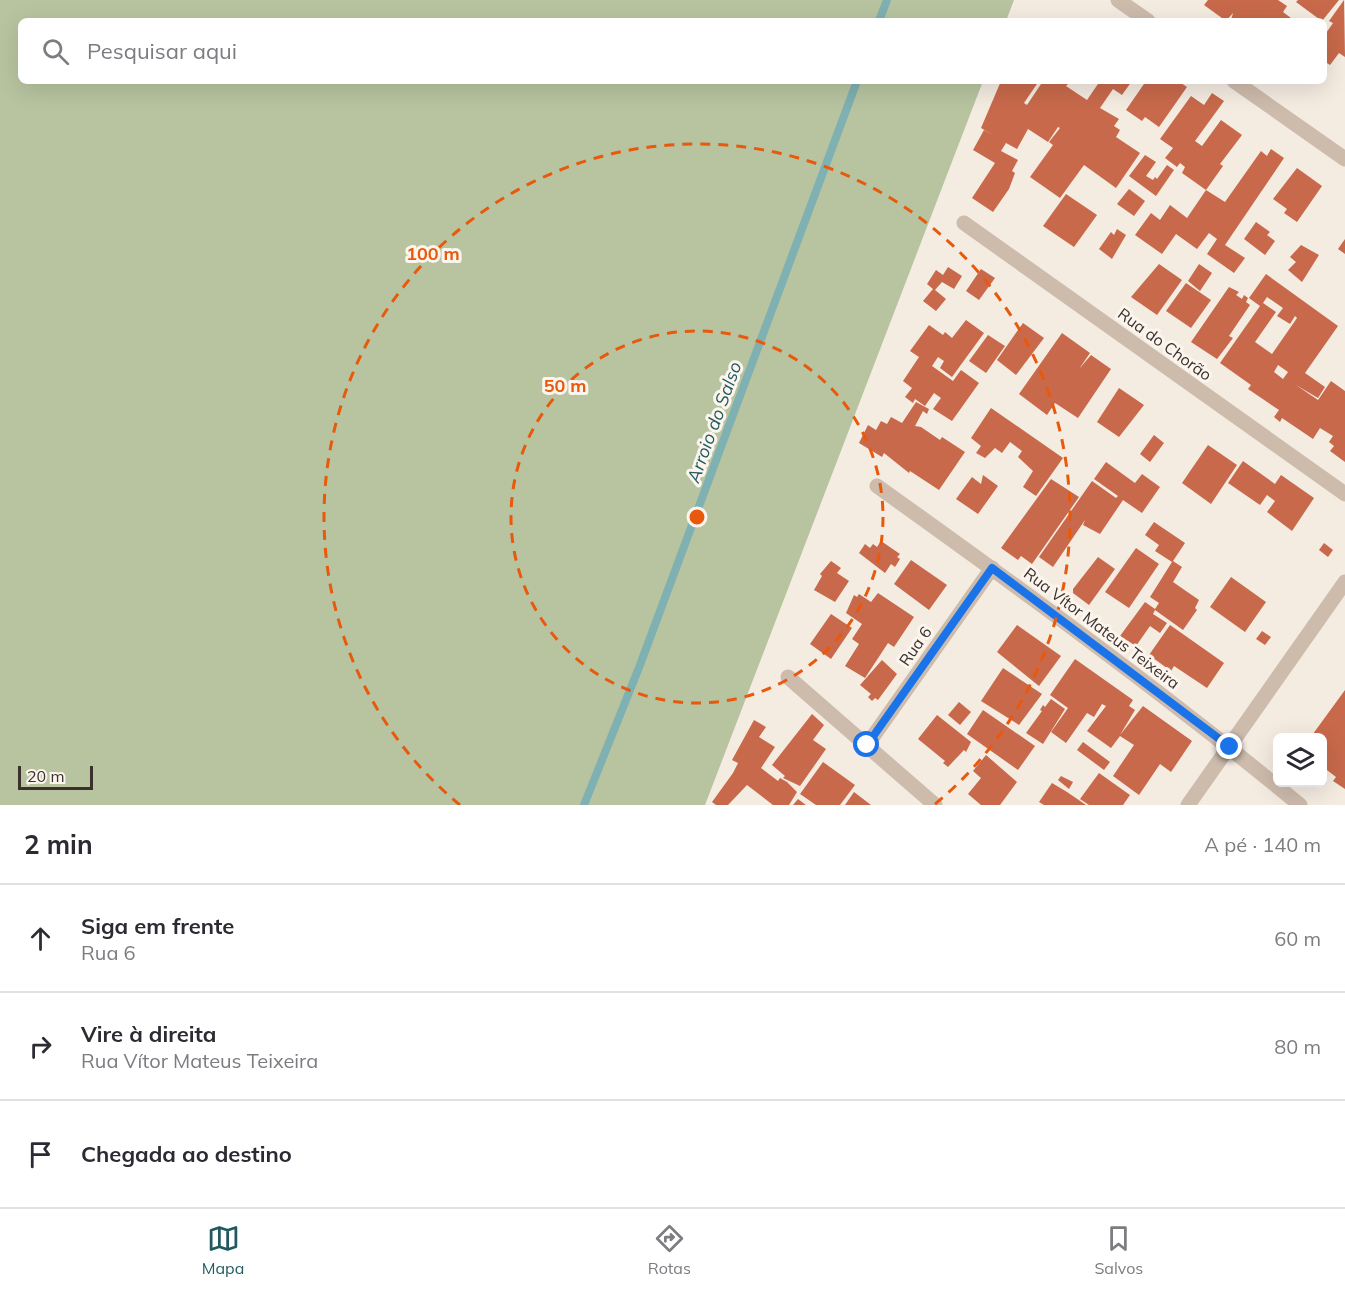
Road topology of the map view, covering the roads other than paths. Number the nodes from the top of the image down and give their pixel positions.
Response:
1 (1118, 0) edge
2 (1144, 18) edge
3 (1238, 84) edge
4 (1345, 159) edge
5 (964, 223) dead end
6 (878, 486) dead end
7 (1345, 494) edge
8 (992, 568) junction
9 (1345, 582) edge
10 (788, 676) dead end
11 (867, 745) junction
12 (1230, 747) junction
13 (935, 805) edge
14 (1188, 805) edge
15 (1300, 805) edge

1 - 2 street
3 - 4 street
5 - 7 street, Rua do Chorão
6 - 8 street, Rua Vítor Mateus Teixeira
8 - 11 street, Rua 6
8 - 12 street, Rua Vítor Mateus Teixeira
9 - 12 street
10 - 11 street
11 - 13 street
12 - 14 street
12 - 15 street, Rua Vítor Mateus Teixeira

